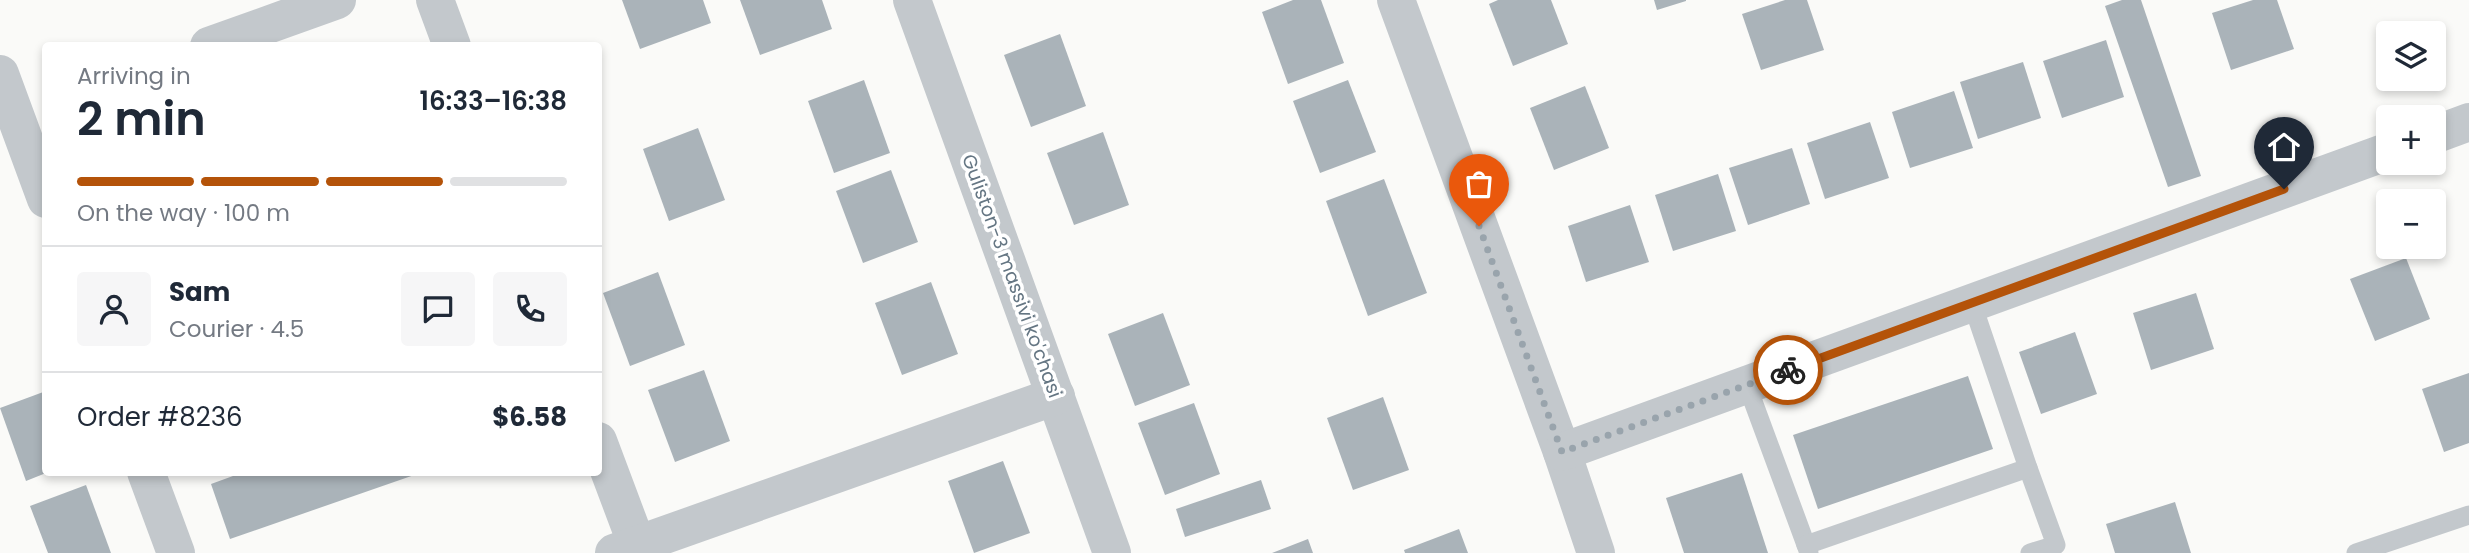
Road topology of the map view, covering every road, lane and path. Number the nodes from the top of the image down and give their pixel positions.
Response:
1 (337, 0) edge
2 (435, 0) edge
3 (912, 0) edge
4 (1396, 0) edge
5 (220, 42) edge
6 (451, 42) edge
7 (0, 74) edge
8 (20, 113) edge
9 (2469, 122) edge
10 (2446, 131) edge
11 (2376, 156) edge
12 (42, 186) edge
13 (1972, 303) junction
14 (1747, 385) junction
15 (1056, 396) junction
16 (1562, 452) junction
17 (602, 455) edge
18 (2028, 468) junction
19 (147, 476) edge
20 (2469, 515) edge
21 (1807, 549) edge
22 (2057, 549) edge
23 (630, 550) edge
24 (176, 553) edge
25 (1112, 553) edge
26 (1596, 553) edge
27 (2030, 553) edge
28 (2356, 553) edge

1 - 5 street
2 - 6 street
3 - 15 street, Guliston-3 massivi ko'chasi
4 - 16 street
7 - 8 street
8 - 12 street
9 - 10 street
11 - 13 street
13 - 14 street
13 - 18 lane
14 - 16 street
14 - 21 lane
15 - 23 street
15 - 25 street, Guliston-3 massivi ko'chasi
16 - 26 street
17 - 23 street
18 - 21 lane
18 - 22 lane
19 - 24 street
20 - 28 lane
22 - 27 lane

